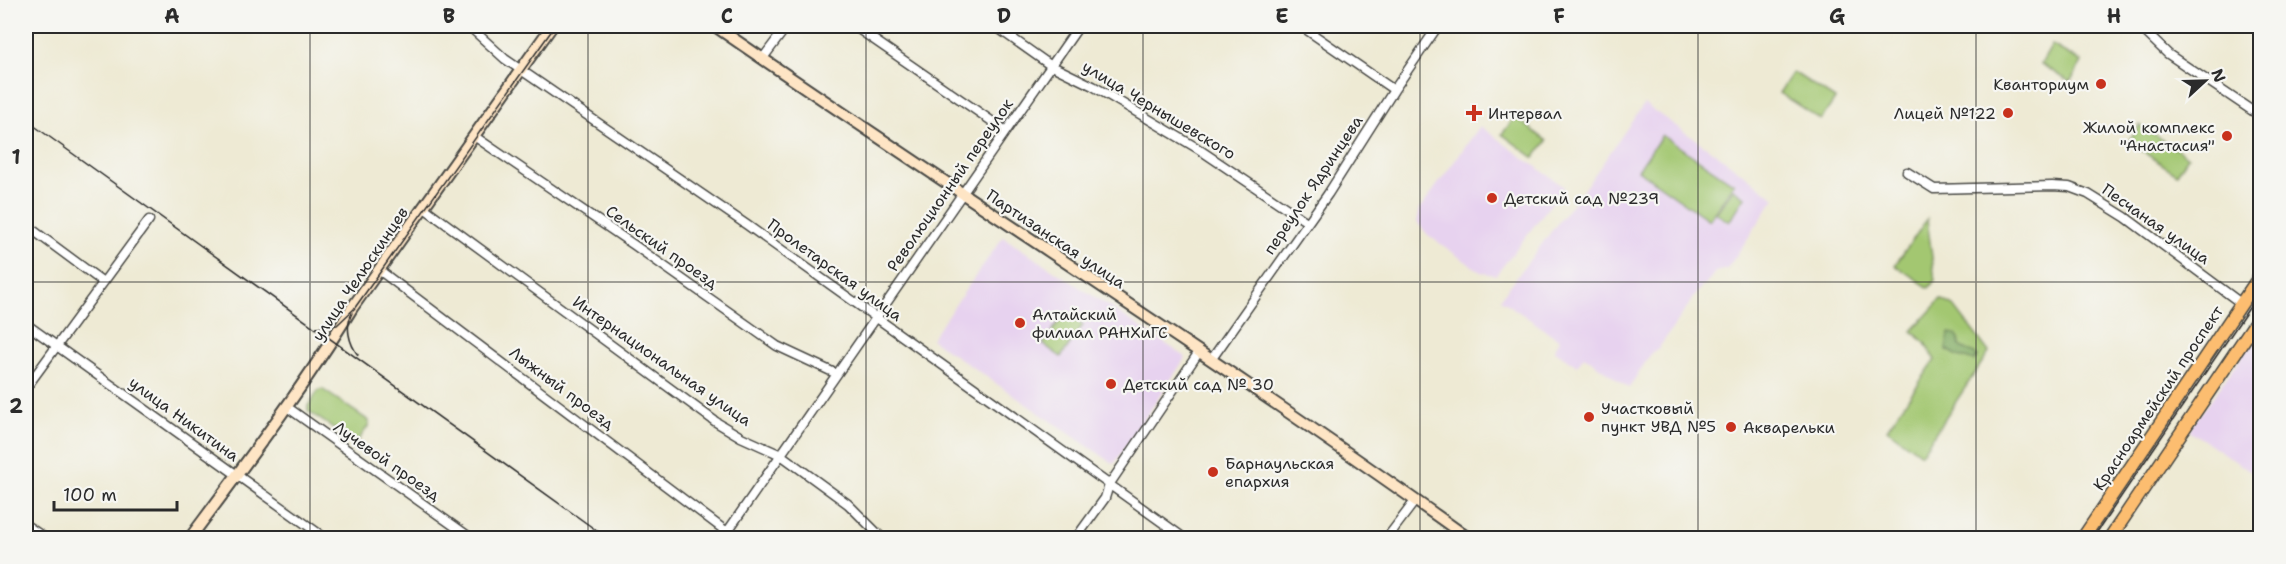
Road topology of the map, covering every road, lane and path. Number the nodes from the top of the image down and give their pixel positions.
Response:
1 (469, 26) edge
2 (552, 26) edge
3 (715, 26) edge
4 (787, 26) edge
5 (854, 26) edge
6 (995, 26) edge
7 (1079, 26) edge
8 (1301, 26) edge
9 (1438, 26) edge
10 (2139, 26) edge
11 (763, 58) junction
12 (1050, 65) junction
13 (520, 70) junction
14 (1394, 90) junction
15 (2260, 116) edge
16 (1006, 131) junction
17 (474, 136) junction
18 (1907, 172) dead end
19 (963, 195) junction
20 (423, 207) junction
21 (149, 220) dead end
22 (1307, 222) junction
23 (26, 225) edge
24 (379, 270) junction
25 (2260, 276) edge
26 (103, 282) junction
27 (2242, 304) junction
28 (2260, 317) edge
29 (876, 319) junction
30 (26, 324) edge
31 (57, 347) junction
32 (1199, 352) junction
33 (1211, 360) junction
34 (837, 374) junction
35 (26, 387) edge
36 (286, 407) junction
37 (781, 455) junction
38 (237, 476) junction
39 (1109, 485) junction
40 (1415, 501) junction
41 (2104, 508) junction
42 (2122, 520) junction
43 (26, 525) edge
44 (725, 535) edge
45 (45, 538) edge
46 (190, 538) edge
47 (326, 538) edge
48 (471, 538) edge
49 (882, 538) edge
50 (1076, 538) edge
51 (1184, 538) edge
52 (1387, 538) edge
53 (1468, 538) edge
54 (2083, 538) edge
55 (2110, 538) edge

1 - 13 street, Пролетарская улица
2 - 13 main road, улица Челюскинцев
3 - 11 main road, Партизанская улица
4 - 11 street
5 - 16 street
6 - 12 street, улица Чернышевского
7 - 12 street, Революционный переулок
8 - 14 street
9 - 14 street, переулок Ядринцева
10 - 15 street
11 - 19 main road, Партизанская улица
12 - 16 street, Революционный переулок
12 - 22 street, улица Чернышевского
13 - 17 main road, улица Челюскинцев
13 - 29 street, Пролетарская улица
14 - 22 street, переулок Ядринцева
16 - 19 street, Революционный переулок
17 - 20 main road, улица Челюскинцев
17 - 34 street, Сельский проезд
18 - 27 street, Песчаная улица
19 - 29 street, Революционный переулок
19 - 32 main road, Партизанская улица
20 - 24 main road, улица Челюскинцев
20 - 37 street, Интернациональная улица
21 - 26 street
22 - 33 street, переулок Ядринцева
23 - 26 street
24 - 36 main road, улица Челюскинцев
24 - 44 street, Лыжный проезд
25 - 27 main road, Красноармейский проспект
26 - 31 street
27 - 41 main road, Красноармейский проспект
28 - 42 main road
29 - 34 street, Революционный переулок
29 - 39 street, Пролетарская улица
30 - 31 street, улица Никитина
31 - 35 street
31 - 38 street, улица Никитина
32 - 33 main road, Партизанская улица
32 - 39 street
33 - 40 main road, Партизанская улица
34 - 37 street, Революционный переулок
36 - 38 main road, улица Челюскинцев
36 - 48 street, Лучевой проезд
37 - 44 street, Революционный переулок
37 - 49 street, Интернациональная улица
38 - 46 main road, улица Челюскинцев
38 - 47 street, улица Никитина
39 - 50 street
39 - 51 street, Пролетарская улица
40 - 52 street
40 - 53 main road, Партизанская улица
41 - 42 main road
41 - 54 main road, Красноармейский проспект
42 - 55 main road
43 - 45 street

